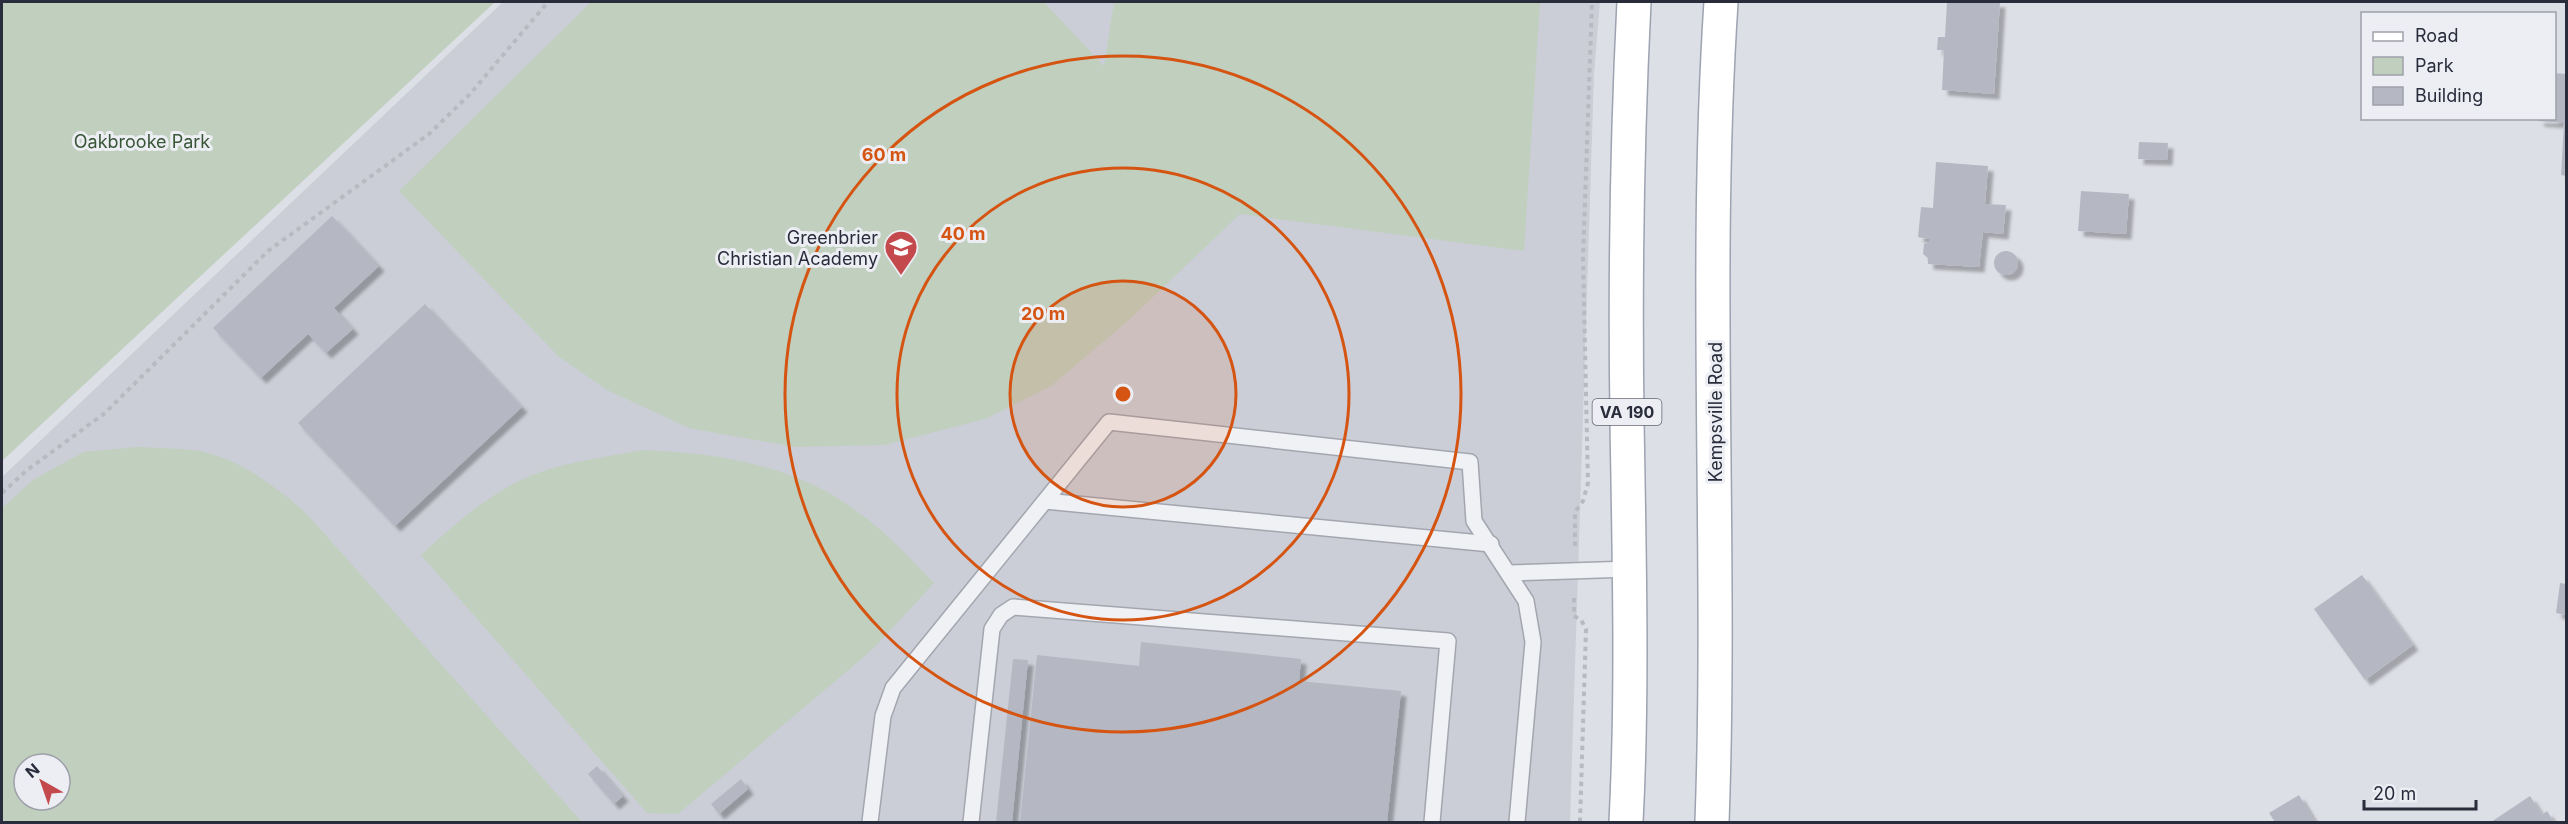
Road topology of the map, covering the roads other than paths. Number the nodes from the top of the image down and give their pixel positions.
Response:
1 (1634, 2) edge
2 (1721, 2) edge
3 (1045, 501) junction
4 (1491, 544) junction
5 (1630, 569) junction
6 (1510, 573) junction
7 (870, 822) edge
8 (971, 822) edge
9 (1432, 822) edge
10 (1517, 822) edge
11 (1626, 822) edge
12 (1712, 822) edge

1 - 5 main road, VA 190
2 - 12 main road, Kempsville Road
3 - 4 lane
3 - 4 lane
3 - 7 lane
4 - 6 lane
5 - 6 lane
5 - 11 main road, VA 190
6 - 10 lane
8 - 9 lane

